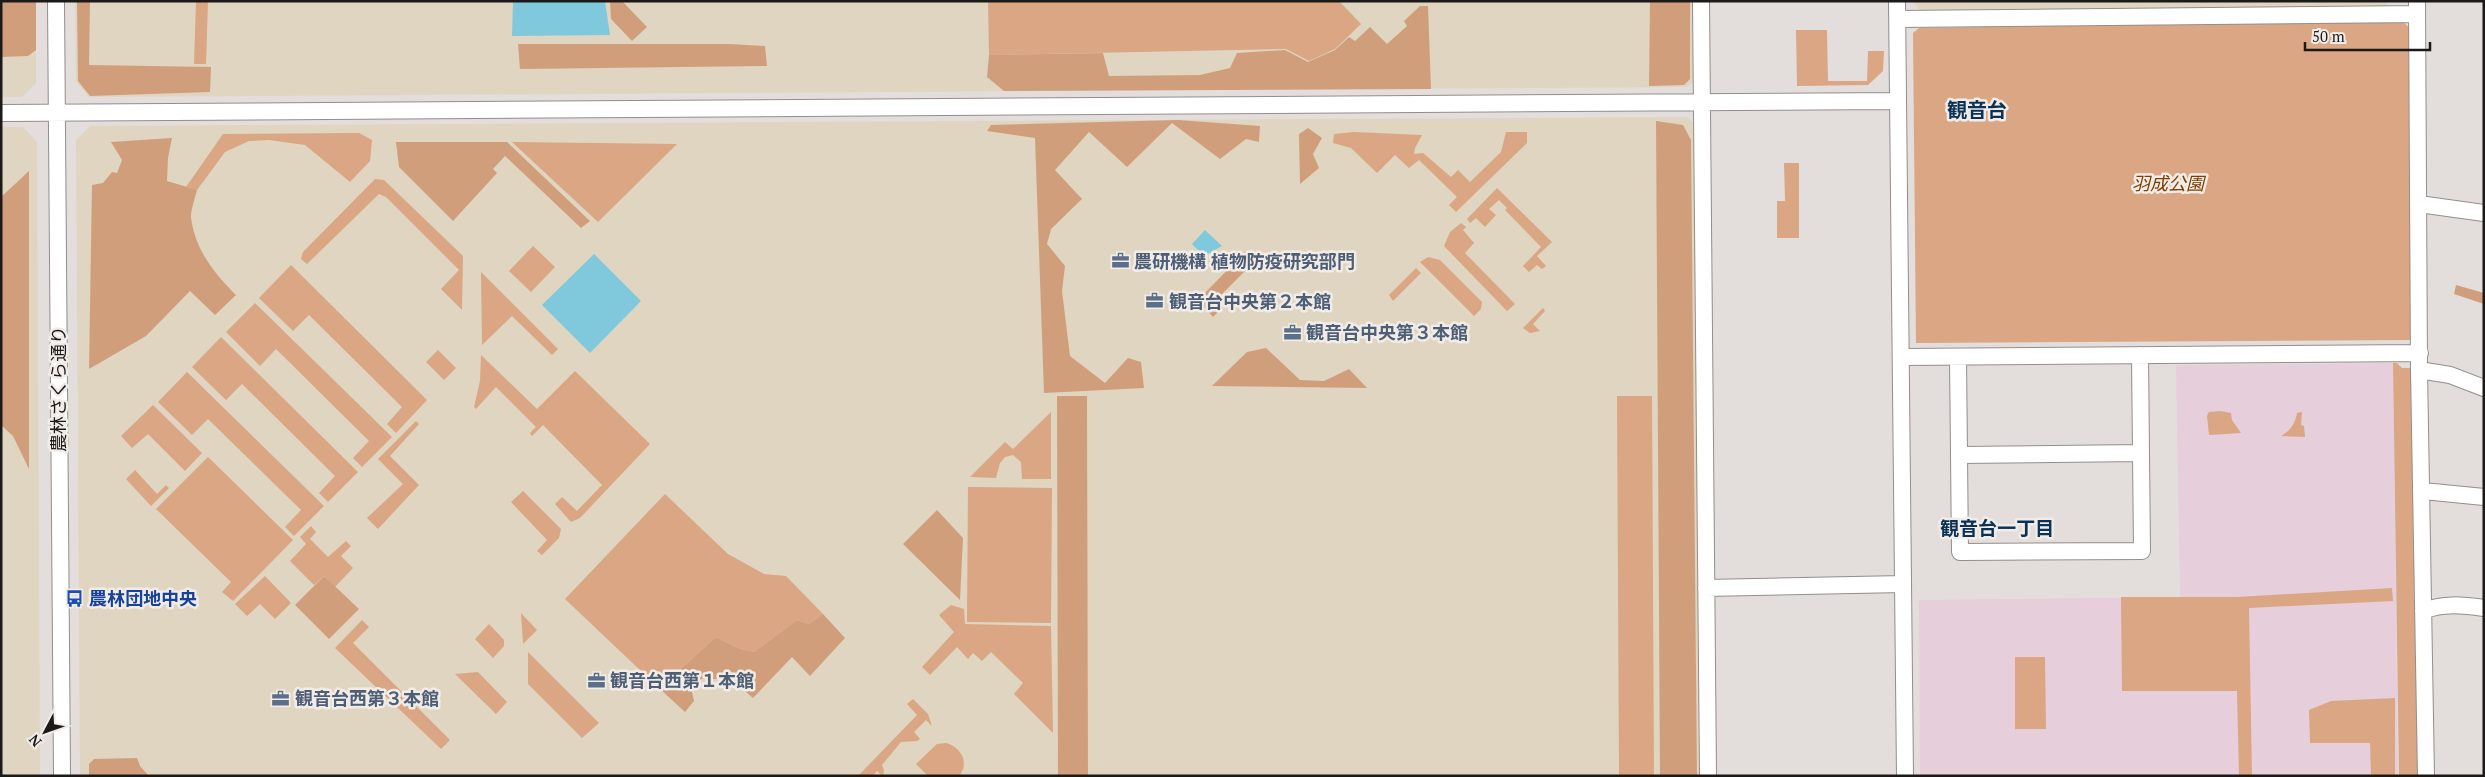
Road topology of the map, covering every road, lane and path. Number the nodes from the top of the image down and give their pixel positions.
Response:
1 (56, 1) edge
2 (1702, 1) edge
3 (1898, 1) edge
4 (2417, 8) edge
5 (1898, 19) junction
6 (1898, 101) junction
7 (1703, 102) junction
8 (56, 112) junction
9 (1, 113) edge
10 (2419, 204) junction
11 (2484, 213) edge
12 (2420, 352) junction
13 (2140, 355) junction
14 (1958, 357) junction
15 (1901, 358) junction
16 (2419, 370) junction
17 (2484, 388) edge
18 (2141, 453) junction
19 (1959, 455) junction
20 (2423, 491) junction
21 (2484, 497) edge
22 (1903, 584) junction
23 (1706, 588) junction
24 (2484, 608) edge
25 (2423, 611) junction
26 (62, 776) edge
27 (1708, 776) edge
28 (1905, 776) edge
29 (2426, 776) edge

1 - 8 street, 農林さくら通り
2 - 7 street
3 - 5 street
4 - 5 street
4 - 10 street
5 - 6 street
6 - 7 street
6 - 15 street
7 - 8 street
7 - 23 street
8 - 9 street
8 - 26 street, 農林さくら通り
10 - 11 street
10 - 12 street
12 - 13 street
12 - 16 street
13 - 14 street
13 - 18 street
14 - 15 street
14 - 19 street
15 - 22 street
16 - 17 street
16 - 20 street
18 - 19 street
18 - 19 street
20 - 21 street
20 - 25 street
22 - 23 street
22 - 28 street
23 - 27 street
24 - 25 street
25 - 29 street

